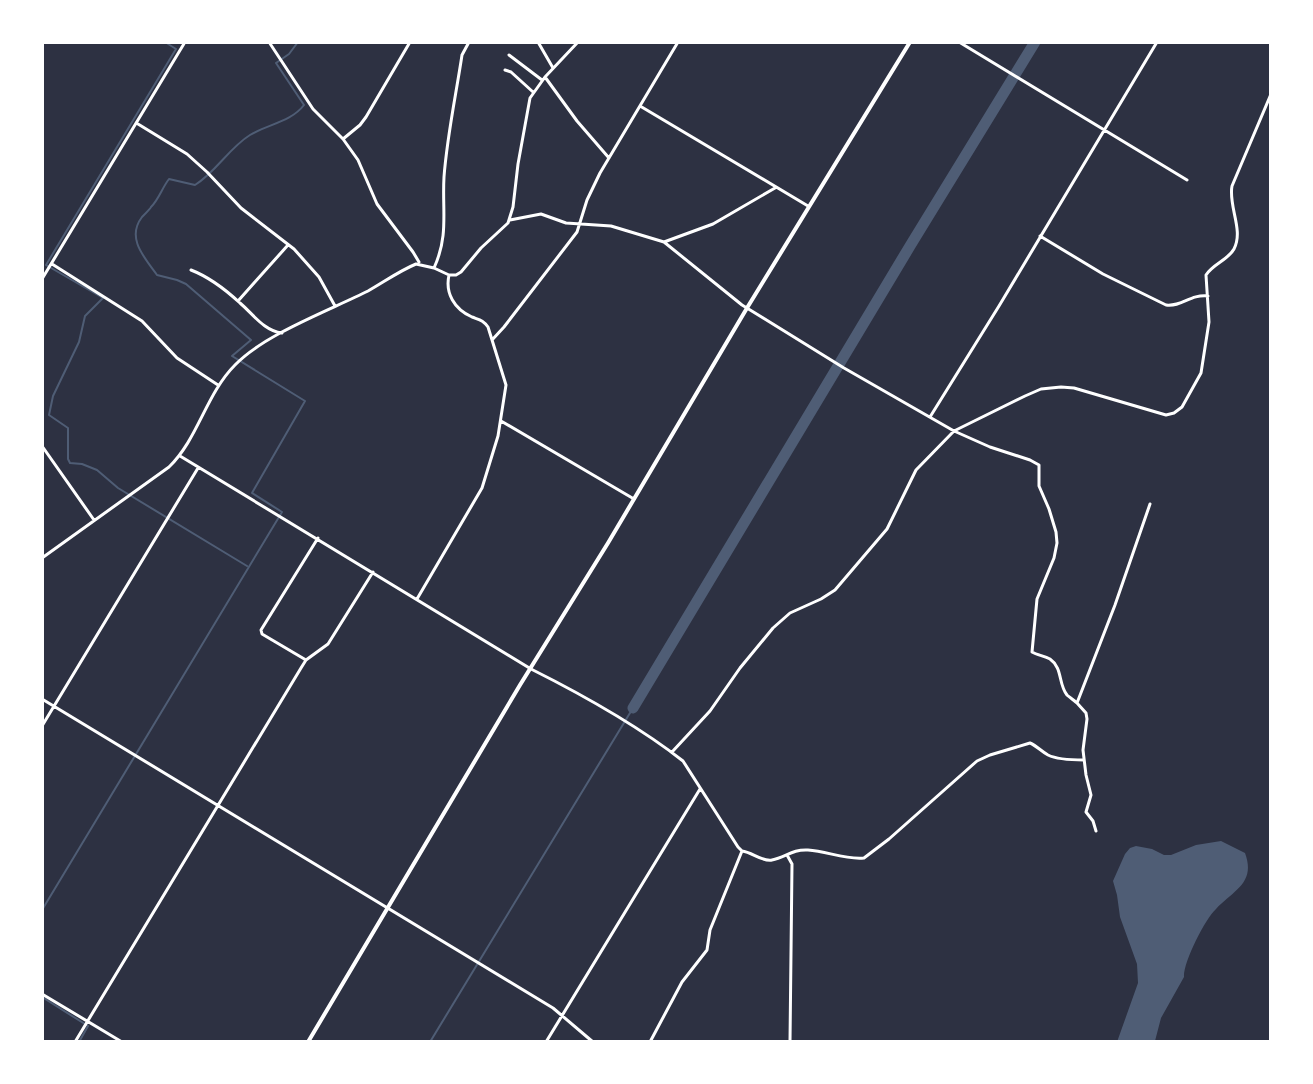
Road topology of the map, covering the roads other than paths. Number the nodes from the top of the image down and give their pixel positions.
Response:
1 (185, 42) edge
2 (269, 42) edge
3 (410, 42) edge
4 (469, 42) edge
5 (538, 42) edge
6 (578, 42) edge
7 (678, 42) edge
8 (910, 42) edge
9 (959, 42) edge
10 (1157, 42) edge
11 (509, 55) dead end
12 (553, 68) junction
13 (505, 70) dead end
14 (544, 78) junction
15 (533, 92) junction
16 (1271, 94) edge
17 (640, 106) junction
18 (137, 123) junction
19 (1104, 130) junction
20 (343, 139) junction
21 (609, 158) junction
22 (1187, 180) dead end
23 (776, 187) junction
24 (809, 207) junction
25 (510, 220) junction
26 (580, 223) junction
27 (1040, 236) junction
28 (664, 242) junction
29 (288, 245) junction
30 (419, 263) junction
31 (52, 264) junction
32 (434, 268) junction
33 (191, 270) dead end
34 (449, 275) junction
35 (42, 279) edge
36 (1208, 296) junction
37 (238, 301) junction
38 (335, 306) junction
39 (747, 308) junction
40 (282, 333) junction
41 (492, 340) junction
42 (218, 385) junction
43 (930, 417) junction
44 (501, 421) junction
45 (954, 431) junction
46 (42, 446) edge
47 (180, 456) junction
48 (198, 468) junction
49 (634, 499) junction
50 (1150, 504) dead end
51 (94, 520) junction
52 (318, 538) junction
53 (42, 558) edge
54 (373, 572) junction
55 (417, 600) junction
56 (306, 660) junction
57 (531, 669) junction
58 (42, 699) edge
59 (1077, 703) junction
60 (54, 706) junction
61 (42, 726) edge
62 (672, 752) junction
63 (1084, 760) junction
64 (700, 788) junction
65 (218, 806) junction
66 (1096, 831) dead end
67 (742, 851) junction
68 (786, 854) junction
69 (389, 909) junction
70 (42, 994) edge
71 (563, 1014) junction
72 (88, 1021) junction
73 (75, 1042) edge
74 (122, 1042) edge
75 (308, 1042) edge
76 (546, 1042) edge
77 (593, 1042) edge
78 (650, 1042) edge
79 (790, 1042) edge

1 - 18 street
2 - 20 street
3 - 20 street
4 - 32 street
5 - 12 street
6 - 12 street
7 - 17 street
8 - 24 main road
9 - 19 street
10 - 19 street
11 - 14 street
12 - 14 street
13 - 15 street
14 - 15 street
14 - 21 street
15 - 25 street
16 - 36 street
17 - 21 street
17 - 23 street
18 - 29 street
18 - 31 street
19 - 22 street
19 - 27 street
20 - 30 street
21 - 26 street
23 - 24 street
23 - 28 street
24 - 39 main road
25 - 26 street
25 - 34 street
26 - 28 street
26 - 41 street
27 - 36 street
27 - 43 street
28 - 39 street
29 - 37 street
29 - 38 street
30 - 32 street
30 - 38 street
31 - 35 street
31 - 42 street
32 - 34 street
33 - 37 street
34 - 41 street
36 - 45 street
37 - 40 street
38 - 40 street
39 - 43 street
39 - 49 main road
40 - 42 street
41 - 44 street
42 - 47 street
43 - 45 street
44 - 49 street
44 - 55 street
45 - 59 street
45 - 62 street
46 - 51 street
47 - 48 street
47 - 51 street
48 - 52 street
48 - 60 street
49 - 57 main road
50 - 59 street
51 - 53 street
52 - 54 street
52 - 56 street
54 - 55 street
54 - 56 street
55 - 57 street
56 - 65 street
57 - 62 street
57 - 69 main road
58 - 60 street
59 - 63 street
60 - 61 street
60 - 65 street
62 - 64 street
63 - 66 street
63 - 68 street
64 - 67 street
64 - 71 street
65 - 69 street
65 - 72 street
67 - 68 street
67 - 78 street
68 - 79 street
69 - 71 street
69 - 75 main road
70 - 72 street
71 - 76 street
71 - 77 street
72 - 73 street
72 - 74 street

